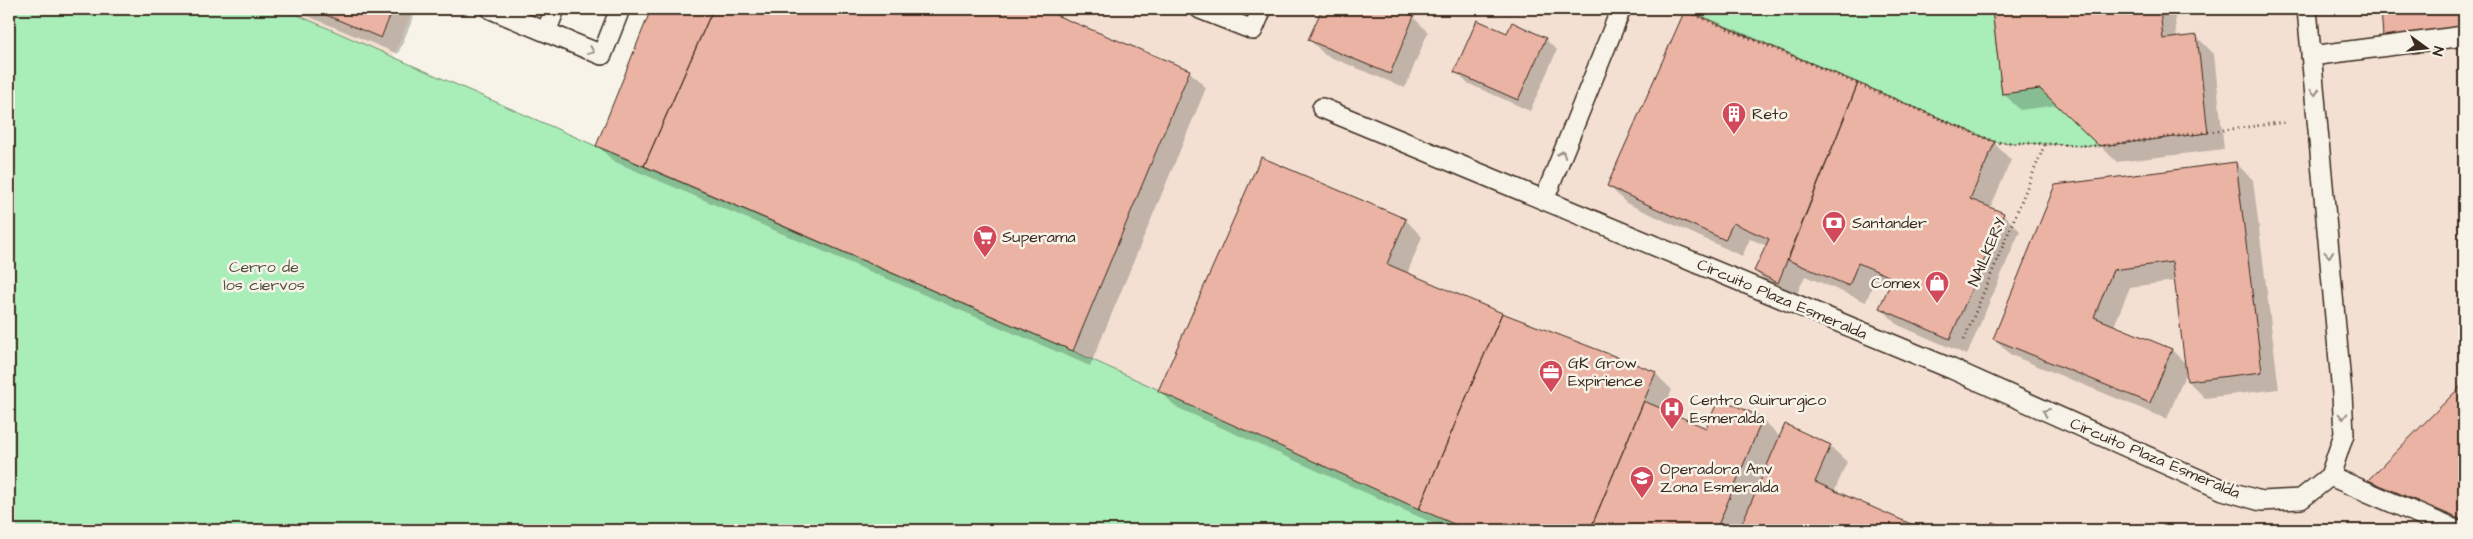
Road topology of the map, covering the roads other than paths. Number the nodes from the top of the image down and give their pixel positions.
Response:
1 (491, 9) edge
2 (555, 9) edge
3 (620, 9) edge
4 (1200, 9) edge
5 (1262, 9) edge
6 (1621, 9) edge
7 (2307, 9) edge
8 (546, 32) junction
9 (2464, 36) edge
10 (2311, 56) junction
11 (1322, 108) dead end
12 (1544, 200) junction
13 (2330, 476) junction
14 (2456, 530) edge

1 - 8 lane
2 - 8 lane
8 -> 3 lane
4 - 5 lane
12 -> 6 lane
7 - 10 lane
9 - 10 lane
10 -> 13 lane
11 - 12 lane, Circuito Plaza Esmeralda
13 -> 12 lane, Circuito Plaza Esmeralda
13 - 14 lane

